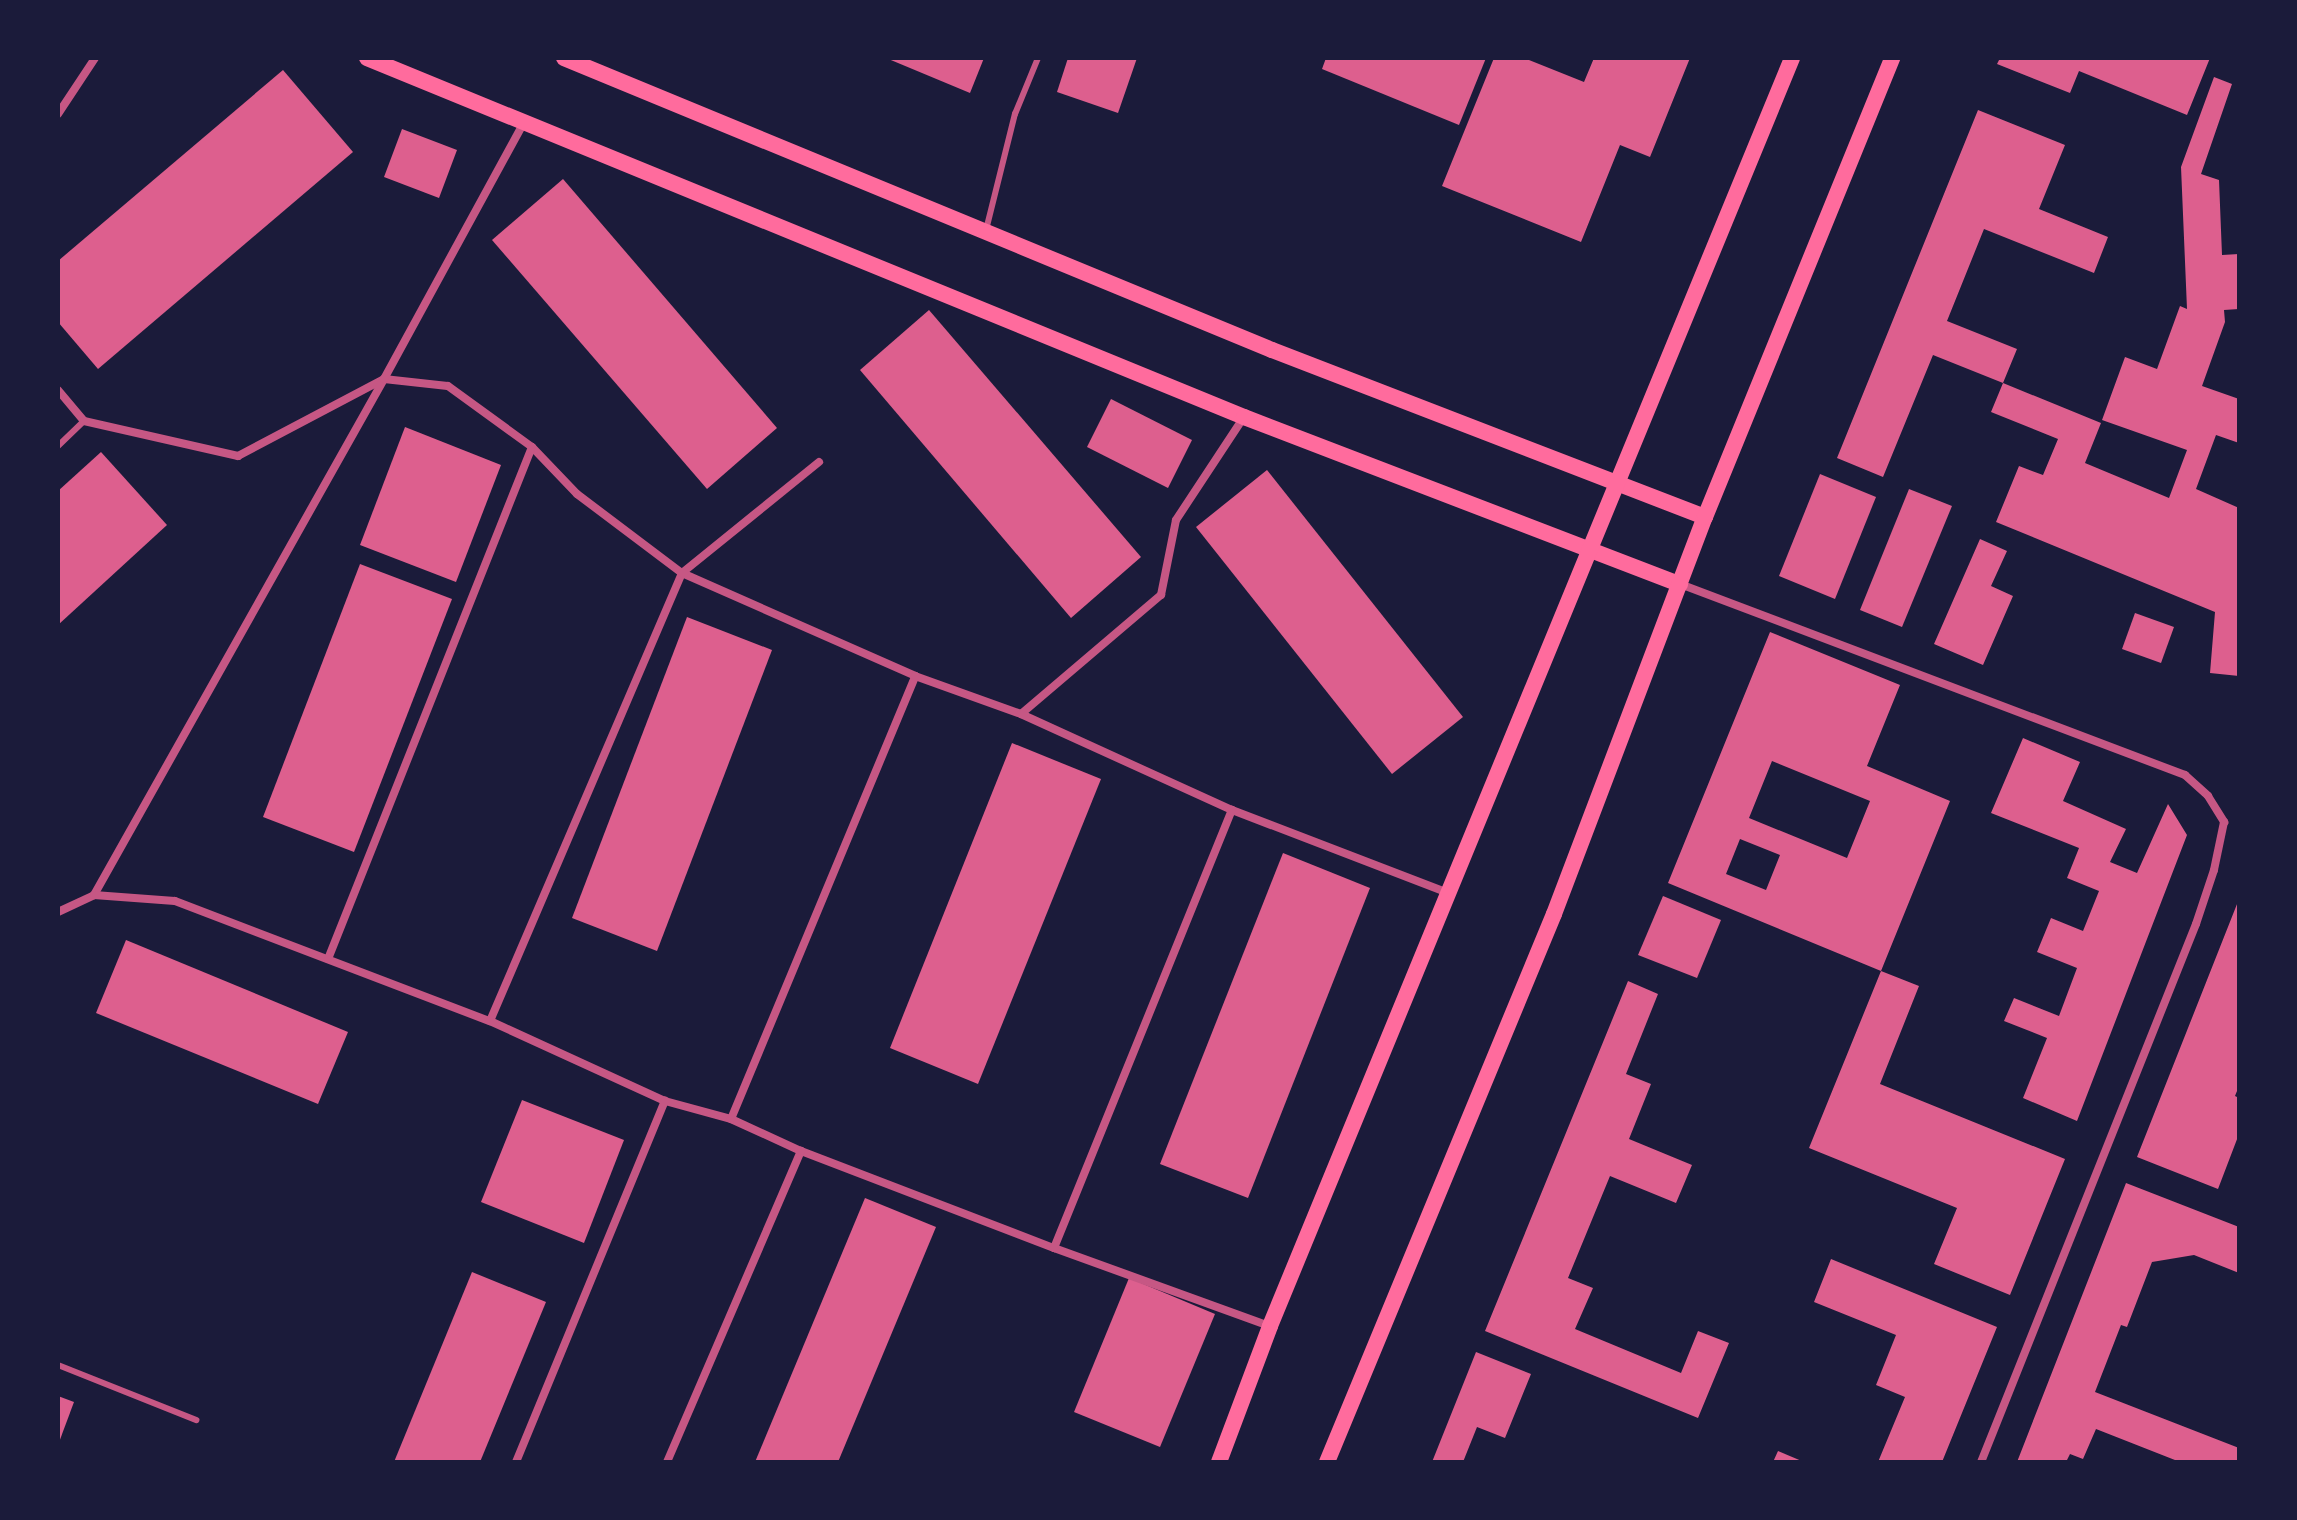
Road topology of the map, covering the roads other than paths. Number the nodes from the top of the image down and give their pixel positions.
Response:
1 (95, 58) edge
2 (367, 58) edge
3 (564, 58) edge
4 (1038, 58) edge
5 (1792, 58) edge
6 (1892, 58) edge
7 (58, 114) edge
8 (524, 122) junction
9 (985, 232) junction
10 (384, 379) junction
11 (58, 390) edge
12 (1244, 417) junction
13 (84, 421) junction
14 (58, 446) edge
15 (532, 447) junction
16 (819, 462) dead end
17 (1616, 482) junction
18 (1705, 517) junction
19 (1589, 549) junction
20 (682, 573) junction
21 (1680, 584) junction
22 (915, 676) junction
23 (1021, 714) junction
24 (1232, 810) junction
25 (1448, 893) junction
26 (94, 895) junction
27 (58, 912) edge
28 (328, 959) junction
29 (490, 1021) junction
30 (665, 1101) junction
31 (731, 1119) junction
32 (801, 1151) junction
33 (1054, 1248) junction
34 (1270, 1326) junction
35 (58, 1365) edge
36 (196, 1420) dead end
37 (516, 1462) edge
38 (667, 1462) edge
39 (1219, 1462) edge
40 (1327, 1462) edge
41 (1981, 1462) edge

1 - 7 street
2 - 8 main road
3 - 9 main road
4 - 9 lane
5 - 17 main road
6 - 18 main road
8 - 10 street
8 - 12 main road
9 - 17 main road
10 - 13 street
10 - 15 street
10 - 26 street
11 - 13 street
12 - 19 main road
12 - 23 street
13 - 14 lane
15 - 20 street
15 - 28 street
16 - 20 street
17 - 18 main road
17 - 19 main road
18 - 21 main road
19 - 21 main road
19 - 25 main road
20 - 22 street
20 - 29 street
21 - 40 main road
21 - 41 street
22 - 23 street
22 - 31 street
23 - 24 street
24 - 25 street
24 - 33 street
25 - 34 main road
26 - 27 street
26 - 28 street
28 - 29 street
29 - 30 street
30 - 31 street
30 - 37 street
31 - 32 street
32 - 33 street
32 - 38 street
33 - 34 street
34 - 39 main road
35 - 36 lane

